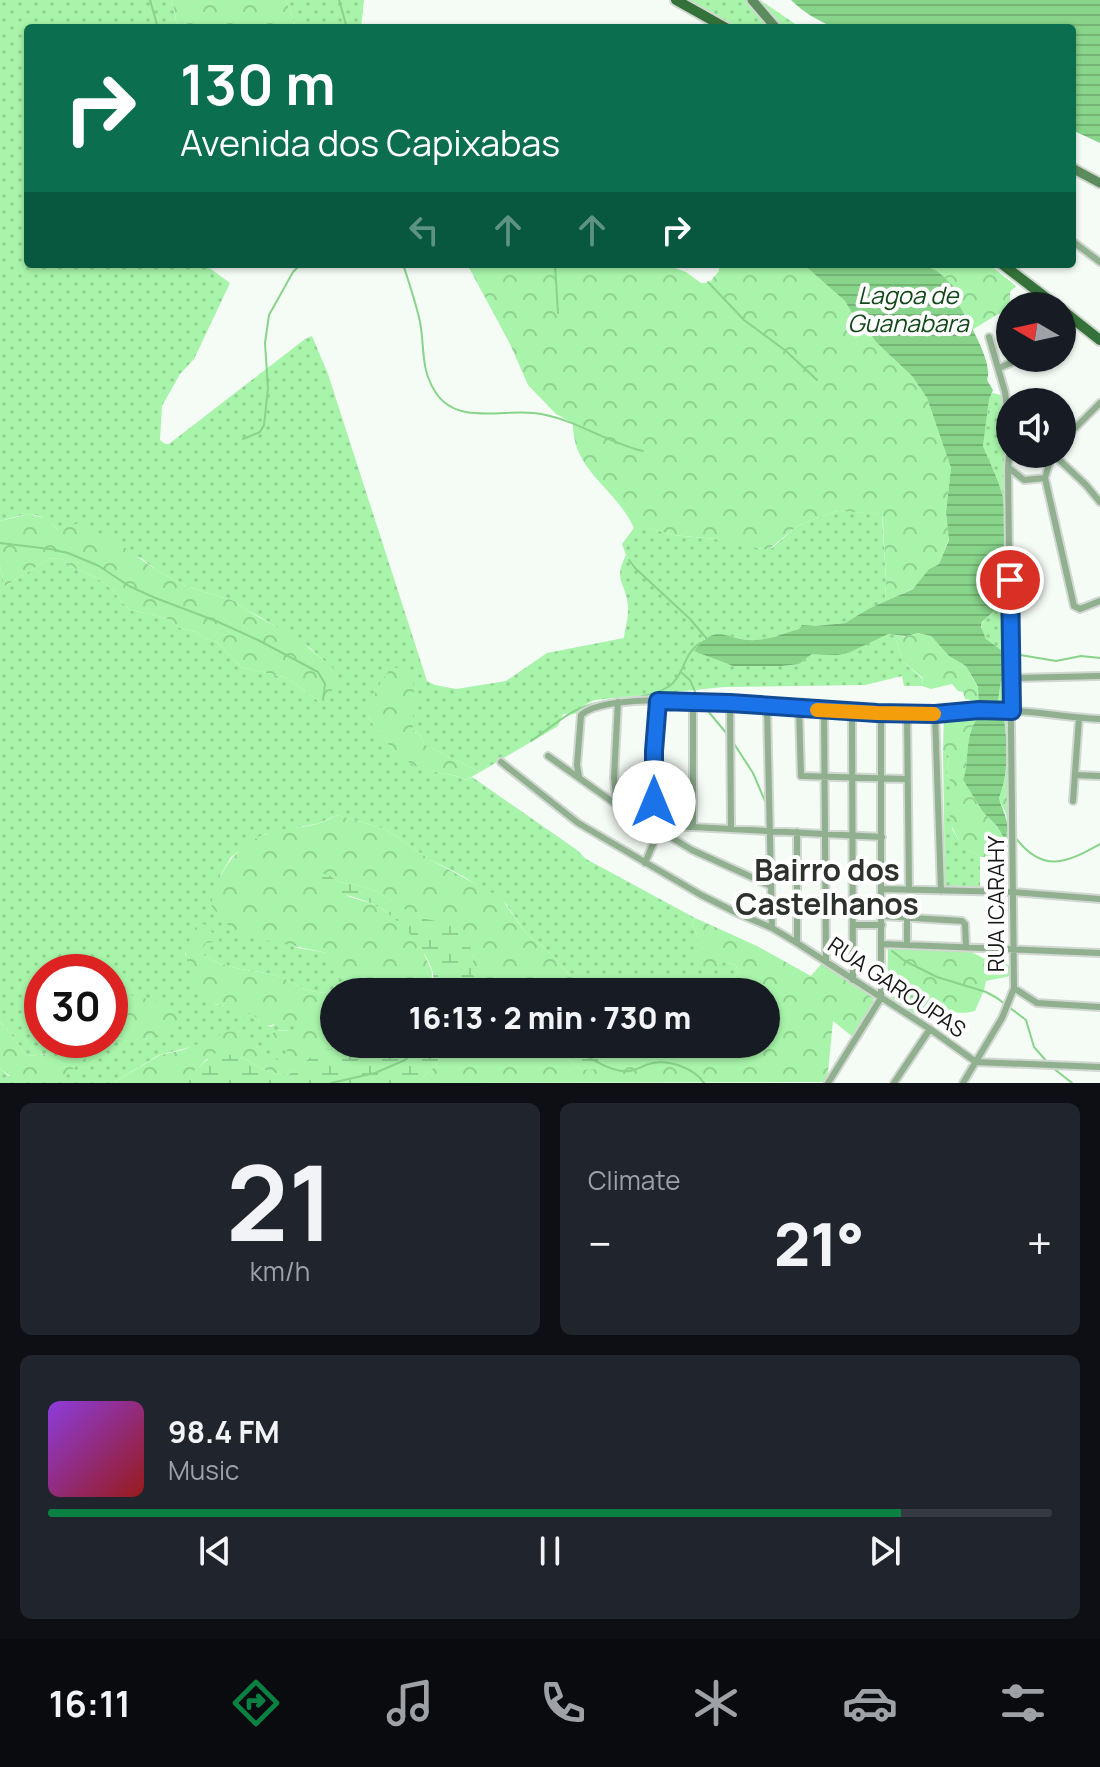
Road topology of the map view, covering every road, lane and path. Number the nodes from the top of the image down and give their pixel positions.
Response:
1 (676, 0) edge
2 (752, 0) edge
3 (719, 24) edge
4 (773, 24) edge
5 (1076, 170) edge
6 (1100, 183) edge
7 (1076, 244) edge
8 (1100, 262) edge
9 (1007, 268) edge
10 (1039, 292) edge
11 (1076, 321) edge
12 (989, 337) dead end
13 (1100, 340) edge
14 (996, 359) edge
15 (1100, 403) edge
16 (1091, 412) junction
17 (1100, 420) edge
18 (1076, 427) edge
19 (1008, 468) joint
20 (1048, 468) edge
21 (1067, 468) edge
22 (1045, 478) junction
23 (1100, 502) edge
24 (1100, 601) edge
25 (1099, 676) edge
26 (1012, 678) junction
27 (658, 701) junction
28 (693, 701) junction
29 (618, 702) junction
30 (730, 703) junction
31 (767, 706) junction
32 (799, 709) junction
33 (824, 710) junction
34 (1012, 711) junction
35 (852, 712) junction
36 (881, 713) junction
37 (907, 714) junction
38 (935, 714) junction
39 (1079, 718) junction
40 (1100, 719) edge
41 (548, 756) dead end
42 (501, 762) dead end
43 (1076, 775) junction
44 (1100, 776) edge
45 (579, 777) junction
46 (824, 778) junction
47 (853, 778) junction
48 (881, 779) junction
49 (906, 779) junction
50 (1073, 801) dead end
51 (617, 805) junction
52 (693, 827) junction
53 (657, 829) junction
54 (731, 829) junction
55 (769, 831) junction
56 (797, 832) junction
57 (825, 833) junction
58 (853, 835) junction
59 (882, 837) junction
60 (645, 863) junction
61 (771, 886) junction
62 (882, 889) junction
63 (909, 890) junction
64 (941, 891) junction
65 (1014, 892) junction
66 (1100, 899) edge
67 (882, 916) junction
68 (907, 917) junction
69 (854, 925) junction
70 (882, 925) junction
71 (772, 928) junction
72 (797, 943) junction
73 (882, 944) junction
74 (907, 944) junction
75 (966, 947) junction
76 (1013, 948) junction
77 (1100, 953) edge
78 (826, 961) junction
79 (853, 980) junction
80 (1014, 988) junction
81 (881, 998) junction
82 (1100, 1007) edge
83 (930, 1029) junction
84 (976, 1062) junction
85 (1100, 1067) edge
86 (829, 1081) edge
87 (894, 1083) edge
88 (963, 1083) edge

1 - 3 main road
2 - 4 street
5 - 6 street
7 - 8 street
9 - 10 main road
11 - 13 main road
12 - 14 street
15 - 16 street
16 - 17 street
16 - 18 street
19 - 22 street
19 - 26 street, RUA ICARAHY
20 - 22 street
21 - 23 street
22 - 24 street
25 - 26 street
26 - 34 street, RUA ICARAHY
27 - 28 street
27 - 29 street
27 - 53 street
28 - 30 street
28 - 52 street
29 - 45 street
29 - 51 street
30 - 31 street
30 - 54 street
31 - 32 street
31 - 55 street
32 - 33 street
32 - 46 street
33 - 35 street
33 - 46 street
34 - 38 street
34 - 39 street
34 - 65 street, RUA ICARAHY
35 - 36 street
35 - 47 street
36 - 37 street
36 - 48 street
37 - 38 street
37 - 49 street
38 - 64 street
39 - 40 street
39 - 43 street
41 - 45 street
42 - 60 street, RUA GAROUPAS
43 - 44 street
43 - 50 street
45 - 51 street
46 - 47 street
46 - 57 street
47 - 48 street
47 - 58 street
48 - 49 street
48 - 59 street
49 - 63 street
51 - 53 street
52 - 53 street
52 - 54 street
53 - 60 street
53 - 61 street
54 - 55 street
55 - 56 street
55 - 61 street
56 - 57 street
56 - 72 street
57 - 58 street
57 - 78 street
58 - 59 street
58 - 69 street
59 - 62 street
60 - 71 street, RUA GAROUPAS
61 - 71 street
62 - 63 street
62 - 67 street
63 - 64 street
64 - 65 street
65 - 66 street
65 - 76 street, RUA ICARAHY
67 - 68 street
67 - 70 street
68 - 74 street
68 - 75 street
69 - 70 street
69 - 79 street
70 - 73 street
71 - 72 street, RUA GAROUPAS
72 - 78 street, RUA GAROUPAS
73 - 74 street
73 - 81 street
74 - 75 street
75 - 76 street
76 - 77 street
76 - 80 street, RUA ICARAHY
78 - 79 street, RUA GAROUPAS
79 - 81 street, RUA GAROUPAS
80 - 82 street
80 - 84 street, RUA ICARAHY
81 - 83 street, RUA GAROUPAS
81 - 86 street
83 - 84 street, RUA GAROUPAS
83 - 87 street
84 - 85 street, RUA GAROUPAS
84 - 88 street, RUA ICARAHY

